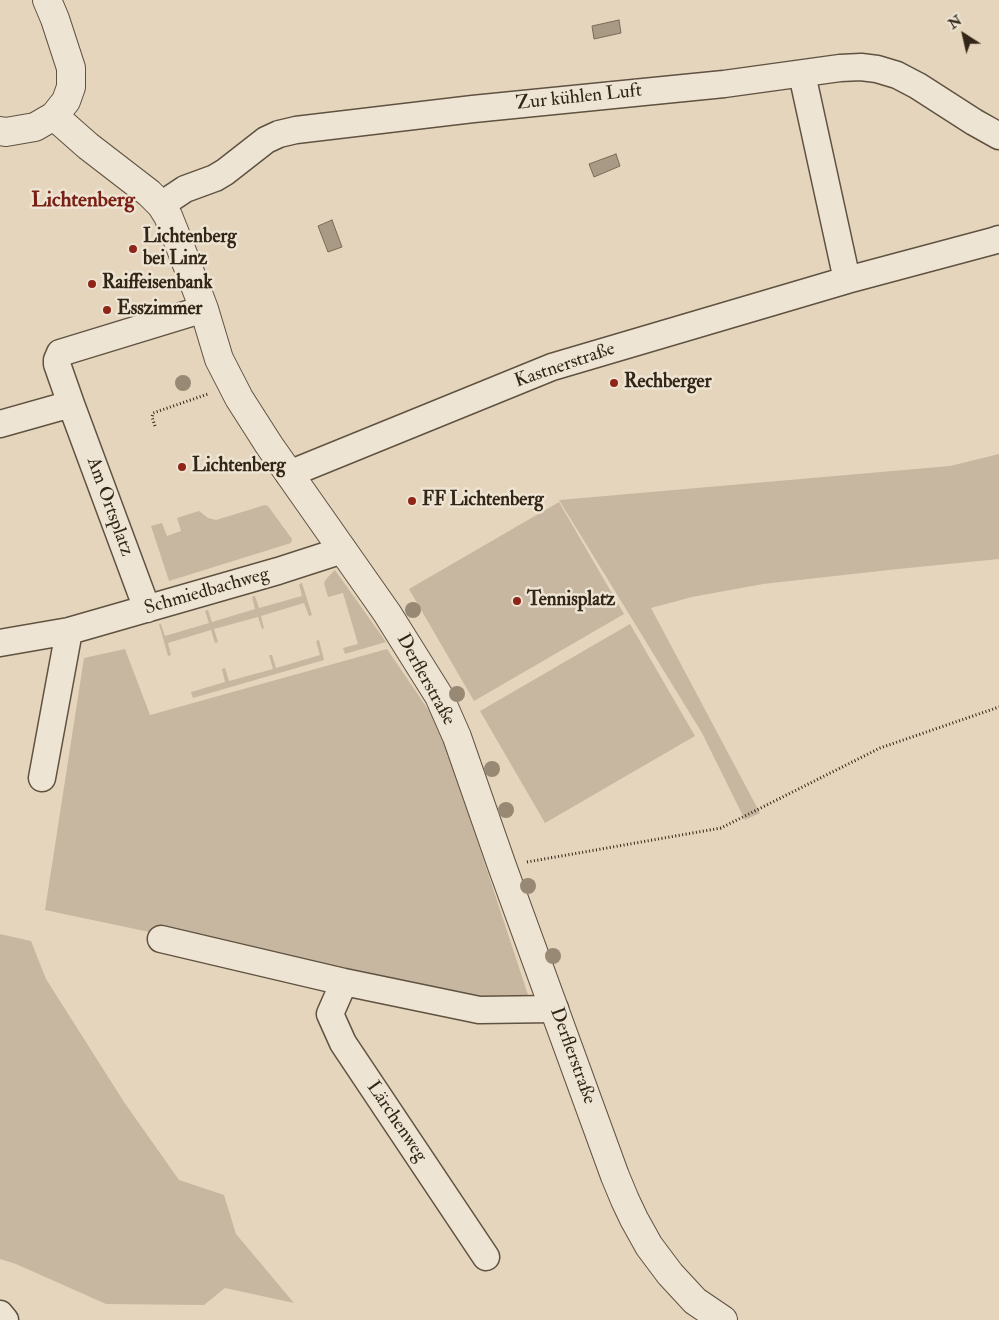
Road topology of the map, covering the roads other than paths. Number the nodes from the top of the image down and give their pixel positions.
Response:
1 (47, 0) edge
2 (802, 74) junction
3 (54, 116) junction
4 (0, 131) edge
5 (999, 136) edge
6 (161, 205) junction
7 (999, 239) edge
8 (848, 280) junction
9 (204, 309) junction
10 (71, 404) junction
11 (0, 424) edge
12 (289, 474) junction
13 (343, 550) junction
14 (147, 610) junction
15 (69, 631) junction
16 (0, 643) edge
17 (42, 778) dead end
18 (161, 939) dead end
19 (344, 982) junction
20 (554, 1009) junction
21 (486, 1257) dead end
22 (0, 1314) edge
23 (5, 1320) edge
24 (724, 1320) edge

1 - 3 street
2 - 5 street, Zur kühlen Luft
2 - 6 street, Zur kühlen Luft
2 - 8 street
3 - 4 street
3 - 6 street, Derflerstraße
6 - 9 street, Derflerstraße
7 - 8 street, Kastnerstraße
8 - 12 street, Kastnerstraße
9 - 10 street, Am Ortsplatz
9 - 12 street, Derflerstraße
10 - 11 street
10 - 14 street, Am Ortsplatz
12 - 13 street, Derflerstraße
13 - 14 street, Schmiedbachweg
13 - 20 street, Derflerstraße
14 - 15 street, Schmiedbachweg
15 - 16 street, Schmiedbachweg
15 - 17 street
18 - 19 street
19 - 20 street
19 - 21 street, Lärchenweg
20 - 24 street, Derflerstraße
22 - 23 street

